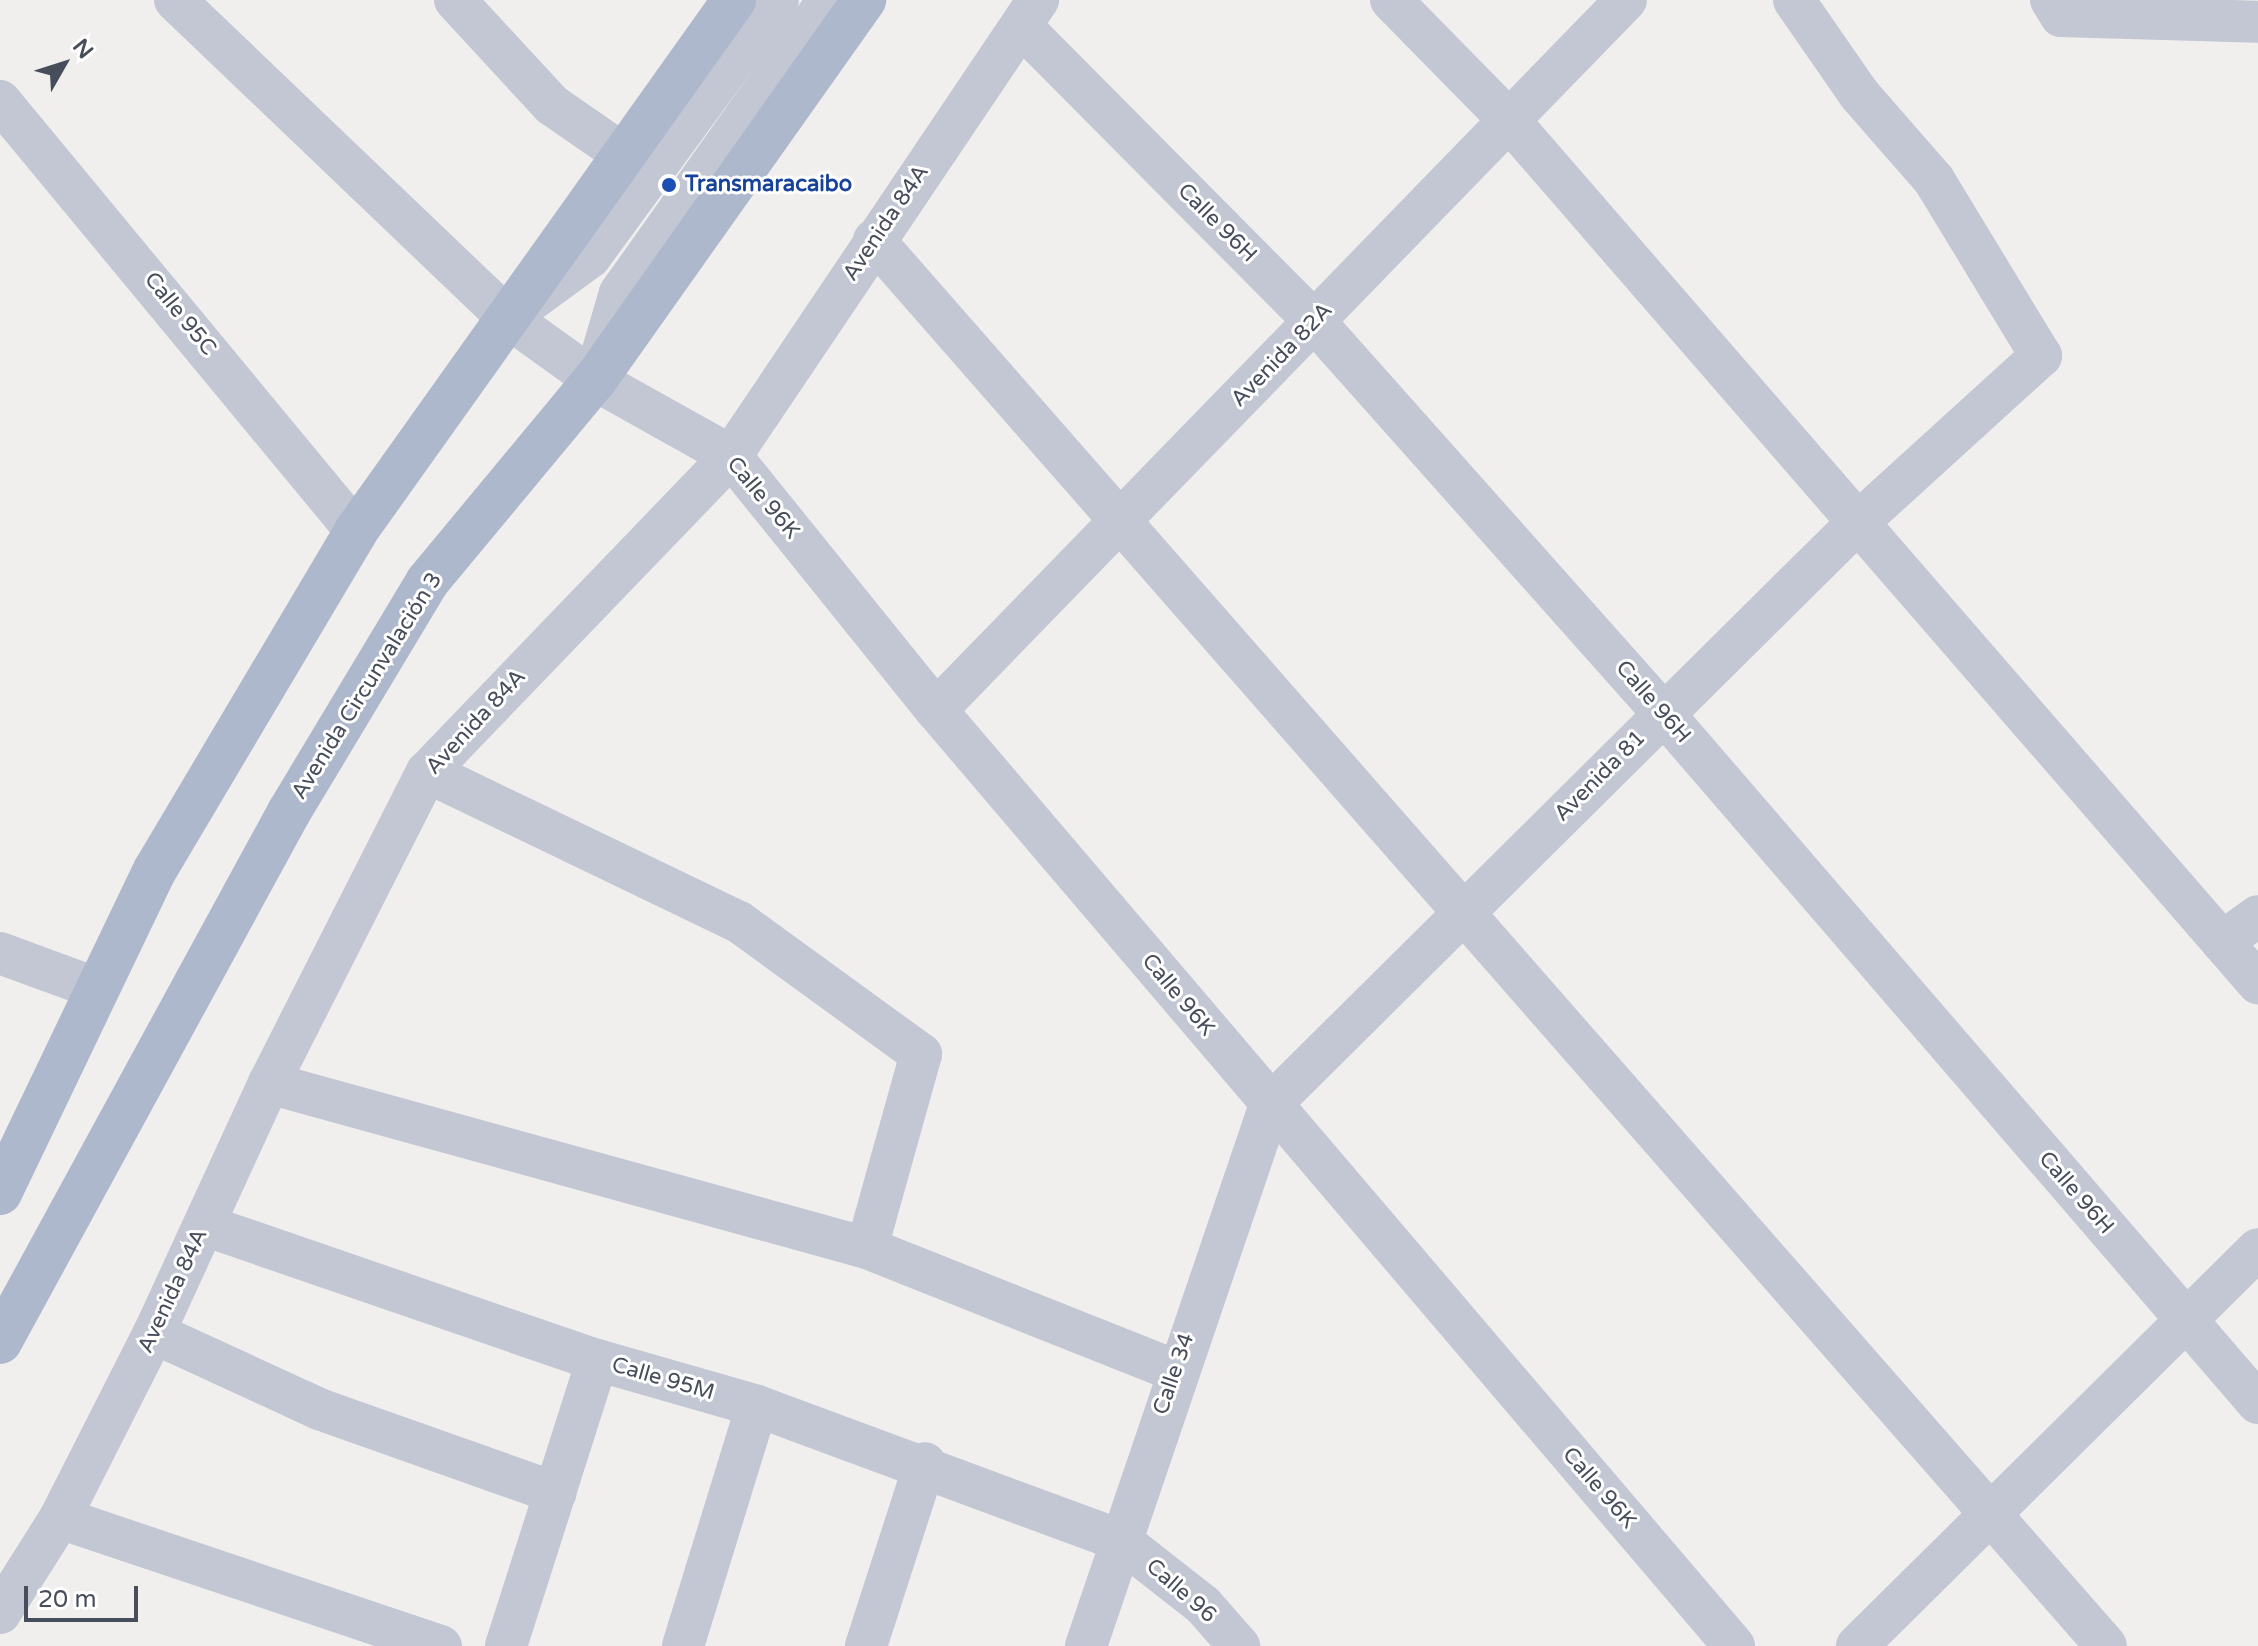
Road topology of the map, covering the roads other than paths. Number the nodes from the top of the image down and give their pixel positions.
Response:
1 (175, 0) edge
2 (455, 0) edge
3 (734, 0) edge
4 (778, 0) edge
5 (828, 0) edge
6 (864, 0) edge
7 (1391, 0) edge
8 (1626, 0) edge
9 (1794, 0) edge
10 (2051, 0) edge
11 (1029, 13) edge
12 (2258, 22) edge
13 (0, 101) edge
14 (1507, 118) junction
15 (627, 157) junction
16 (874, 240) junction
17 (507, 317) junction
18 (1315, 322) junction
19 (595, 380) junction
20 (731, 456) junction
21 (1121, 518) junction
22 (1854, 526) junction
23 (356, 531) junction
24 (936, 710) junction
25 (1663, 713) junction
26 (427, 772) junction
27 (1464, 914) junction
28 (2258, 916) edge
29 (2222, 942) junction
30 (0, 953) edge
31 (2258, 983) edge
32 (98, 989) junction
33 (269, 1083) junction
34 (1270, 1105) junction
35 (0, 1193) edge
36 (204, 1225) junction
37 (867, 1248) junction
38 (2258, 1249) edge
39 (2186, 1320) junction
40 (154, 1333) junction
41 (0, 1342) edge
42 (597, 1360) junction
43 (1174, 1370) junction
44 (2258, 1403) edge
45 (757, 1406) junction
46 (925, 1463) junction
47 (556, 1493) junction
48 (1993, 1515) junction
49 (60, 1518) junction
50 (1120, 1540) junction
51 (0, 1613) edge
52 (441, 1646) edge
53 (506, 1646) edge
54 (683, 1646) edge
55 (866, 1646) edge
56 (1086, 1646) edge
57 (1239, 1646) edge
58 (1734, 1646) edge
59 (1857, 1646) edge
60 (2106, 1646) edge

1 - 17 street, Calle 96K
2 - 15 street
3 - 15 main road
4 - 17 street
5 - 19 street
6 - 19 main road, Avenida Circunvalación 3
7 - 14 street
8 - 14 street, Avenida 82A
9 - 22 street, Avenida 81
10 - 12 street
11 - 16 street, Avenida 84A
11 - 18 street, Calle 96H
13 - 23 street, Calle 95C
14 - 18 street, Avenida 82A
14 - 22 street
15 - 17 main road
16 - 20 street, Avenida 84A
16 - 21 street
17 - 19 street, Calle 96K
17 - 23 main road
18 - 21 street, Avenida 82A
18 - 25 street, Calle 96H
19 - 20 street, Calle 96K
19 - 41 main road, Avenida Circunvalación 3
20 - 24 street, Calle 96K
20 - 26 street, Avenida 84A
21 - 24 street, Avenida 82A
21 - 27 street
22 - 25 street, Avenida 81
22 - 29 street
23 - 32 main road
24 - 34 street, Calle 96K
25 - 27 street, Avenida 81
25 - 39 street, Calle 96H
26 - 33 street, Avenida 84A
26 - 37 street
27 - 34 street, Avenida 81
27 - 48 street
28 - 29 street
29 - 31 street
30 - 32 street
32 - 35 main road
33 - 36 street, Avenida 84A
33 - 37 street
34 - 43 street, Calle 34
34 - 58 street, Calle 96K
36 - 40 street, Avenida 84A
36 - 42 street, Calle 95M
37 - 43 street
38 - 39 street
39 - 44 street, Calle 96H
39 - 48 street
40 - 47 street
40 - 49 street, Avenida 84A
42 - 45 street, Calle 95M
42 - 47 street
43 - 50 street, Calle 34
45 - 46 street, Calle 95M
45 - 54 street
46 - 50 street, Calle 95M
46 - 55 street
47 - 53 street
48 - 59 street
48 - 60 street
49 - 51 street, Avenida 84A
49 - 52 street
50 - 56 street, Calle 34
50 - 57 street, Calle 96

